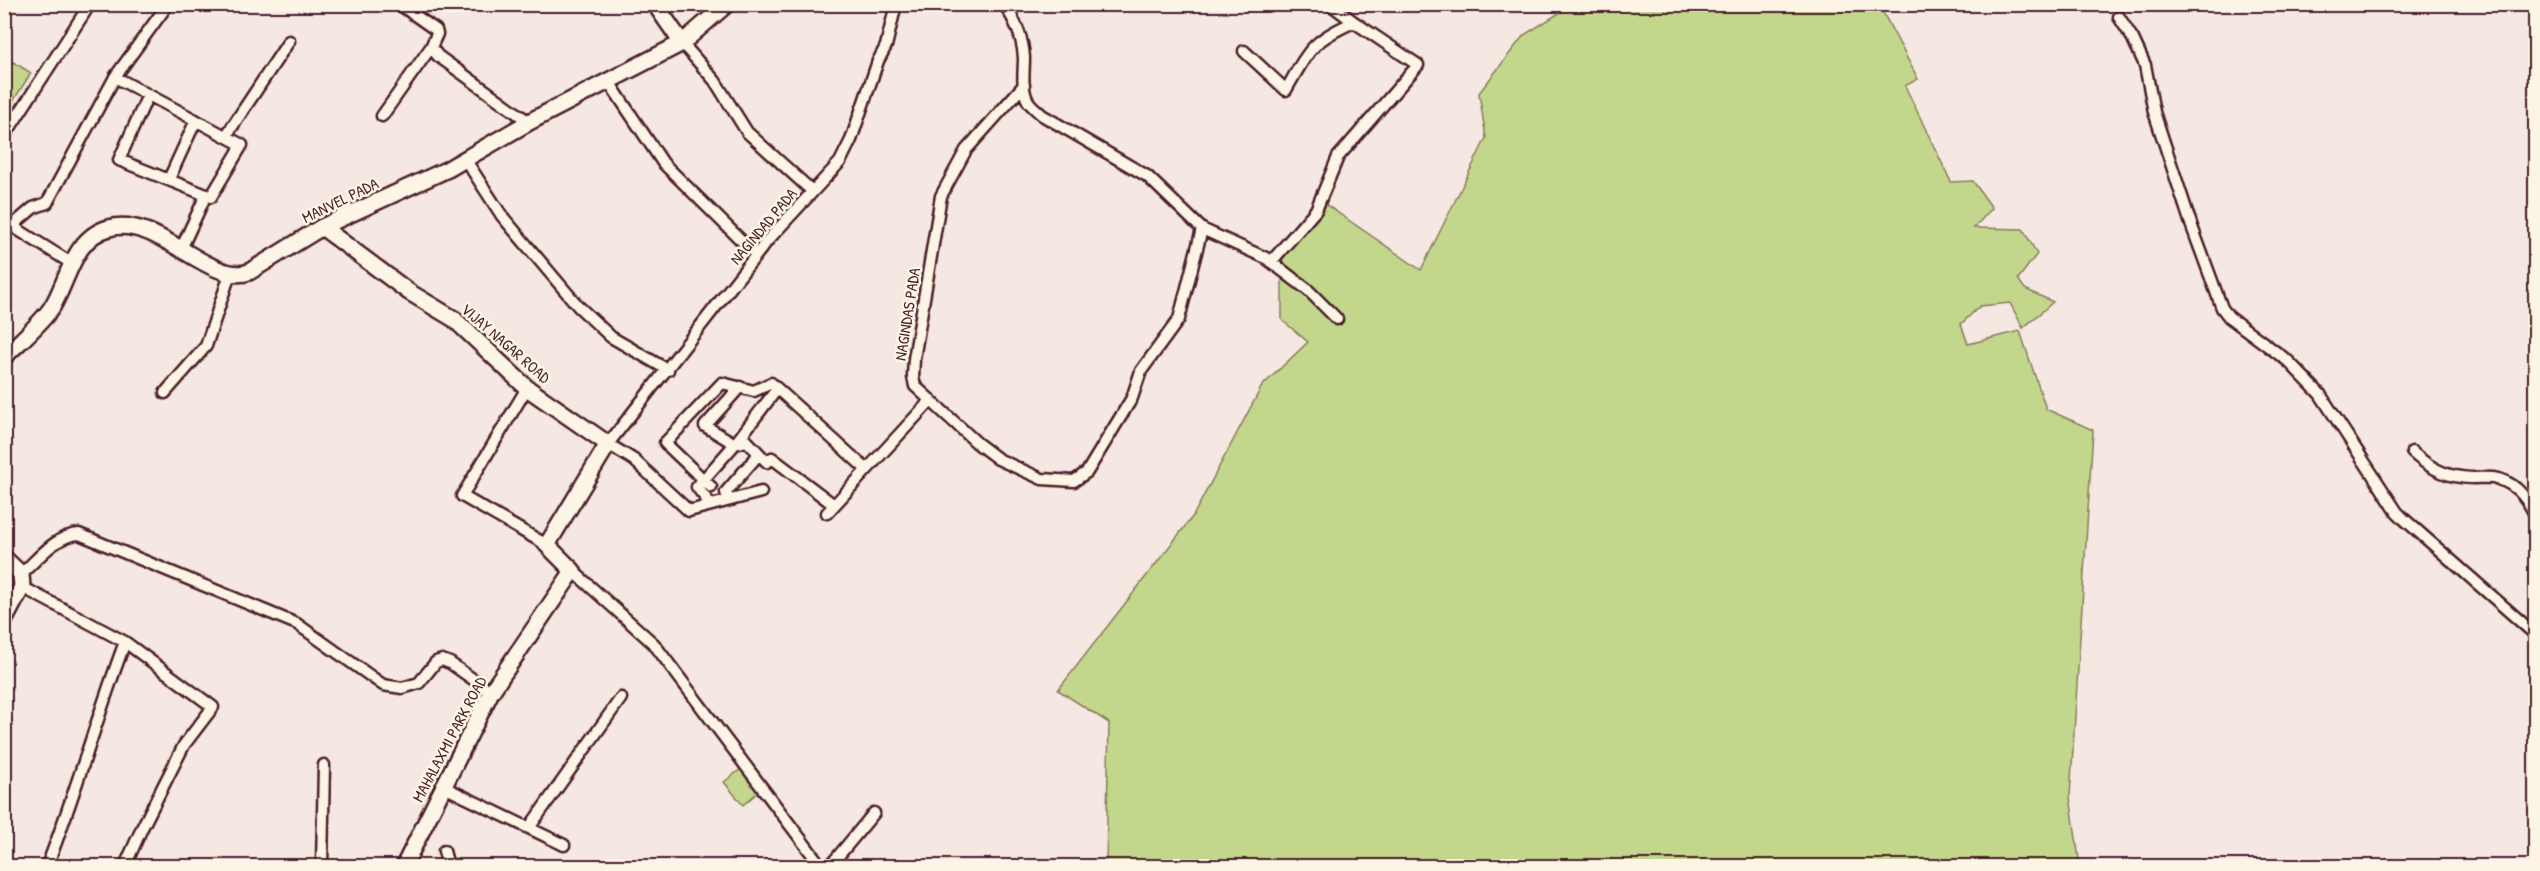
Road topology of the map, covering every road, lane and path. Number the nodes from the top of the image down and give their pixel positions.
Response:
1 (90, 4) edge
2 (168, 4) edge
3 (399, 4) edge
4 (655, 4) edge
5 (727, 4) edge
6 (896, 4) edge
7 (1004, 4) edge
8 (1330, 4) edge
9 (2119, 17) dead end
10 (1354, 22) junction
11 (289, 41) dead end
12 (682, 43) junction
13 (431, 47) junction
14 (1244, 51) dead end
15 (115, 77) junction
16 (609, 82) junction
17 (1024, 85) junction
18 (148, 95) junction
19 (382, 116) dead end
20 (196, 120) junction
21 (529, 122) junction
22 (226, 136) junction
23 (4, 137) edge
24 (465, 159) junction
25 (169, 179) junction
26 (812, 191) junction
27 (206, 195) junction
28 (8, 224) edge
29 (322, 227) junction
30 (1202, 229) junction
31 (181, 249) junction
32 (756, 255) junction
33 (1271, 262) junction
34 (71, 263) junction
35 (230, 274) junction
36 (1337, 319) dead end
37 (4, 357) edge
38 (668, 370) junction
39 (740, 387) junction
40 (527, 388) junction
41 (777, 389) junction
42 (165, 393) dead end
43 (931, 400) junction
44 (608, 444) junction
45 (735, 444) junction
46 (2412, 452) dead end
47 (759, 454) junction
48 (866, 469) junction
49 (707, 483) junction
50 (760, 492) dead end
51 (728, 500) junction
52 (711, 505) junction
53 (2535, 517) edge
54 (547, 545) junction
55 (4, 558) edge
56 (573, 571) junction
57 (22, 580) junction
58 (4, 621) edge
59 (2535, 635) edge
60 (125, 642) junction
61 (491, 692) junction
62 (621, 698) dead end
63 (324, 765) dead end
64 (444, 788) junction
65 (874, 813) dead end
66 (529, 828) junction
67 (564, 845) dead end
68 (444, 851) dead end
69 (47, 867) edge
70 (125, 867) edge
71 (322, 867) edge
72 (404, 867) edge
73 (448, 867) edge
74 (821, 867) edge
75 (830, 867) edge

1 - 23 street
2 - 15 street
3 - 13 street
4 - 12 main road
5 - 12 main road, MANVEL PADA
6 - 26 street, NAGINDAD PADA
7 - 17 street
8 - 10 street
9 - 59 street
10 - 14 street
10 - 33 street
11 - 22 street
12 - 16 main road, MANVEL PADA
12 - 26 street
13 - 19 street
13 - 21 street
15 - 18 street
15 - 28 street
16 - 21 main road, MANVEL PADA
16 - 32 street
17 - 30 street
17 - 43 street, NAGINDAS PADA
18 - 20 street
18 - 25 street
20 - 22 street
20 - 25 street
21 - 24 main road, MANVEL PADA
22 - 27 street
24 - 29 main road, MANVEL PADA
24 - 38 street
25 - 27 street
26 - 32 street, NAGINDAD PADA
27 - 31 street
28 - 34 street
29 - 35 main road, MANVEL PADA
29 - 40 main road, VIJAY NAGAR ROAD
30 - 33 street
30 - 43 street, NAGINDAS PADA
31 - 34 main road
31 - 35 main road
32 - 38 street, NAGINDAD PADA
33 - 36 street
34 - 37 main road
35 - 42 street
38 - 44 street, NAGINDAD PADA
39 - 41 street
39 - 45 street
39 - 49 street
40 - 44 main road, VIJAY NAGAR ROAD
40 - 54 street
41 - 45 street
41 - 48 street
43 - 48 street
44 - 52 street
44 - 54 main road
45 - 47 street
45 - 49 street
46 - 53 street
47 - 48 street
47 - 51 street
49 - 52 street
50 - 51 street
51 - 52 street
54 - 56 main road
55 - 57 main road
56 - 61 main road, MAHALAXMI PARK ROAD
56 - 74 street
57 - 58 main road
57 - 60 street
57 - 61 street
60 - 69 street
60 - 70 street
61 - 64 main road, MAHALAXMI PARK ROAD
62 - 66 street
63 - 71 street
64 - 66 street
64 - 72 main road, MAHALAXMI PARK ROAD
65 - 75 street
66 - 67 street
68 - 73 street

